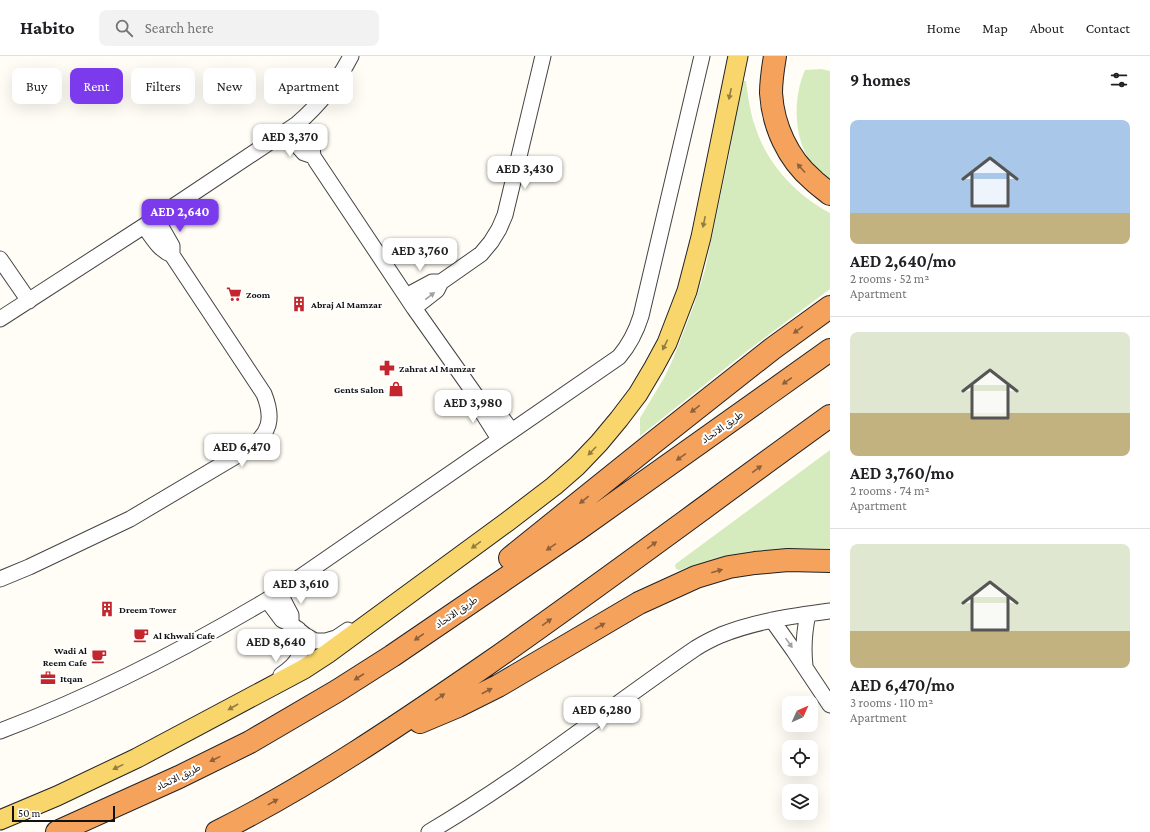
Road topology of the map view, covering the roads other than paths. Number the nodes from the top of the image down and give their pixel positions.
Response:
1 (351, 56) edge
2 (543, 56) edge
3 (702, 56) edge
4 (738, 56) edge
5 (775, 56) edge
6 (291, 128) junction
7 (830, 194) edge
8 (150, 222) junction
9 (0, 259) edge
10 (29, 301) junction
11 (410, 302) junction
12 (830, 307) edge
13 (0, 319) edge
14 (830, 350) edge
15 (830, 416) edge
16 (505, 434) junction
17 (830, 561) edge
18 (0, 580) edge
19 (273, 596) junction
20 (830, 611) edge
21 (808, 614) junction
22 (772, 620) junction
23 (374, 621) junction
24 (441, 622) junction
25 (294, 627) junction
26 (805, 667) junction
27 (255, 694) junction
28 (830, 705) edge
29 (0, 731) edge
30 (375, 741) junction
31 (0, 820) edge
32 (57, 832) edge
33 (217, 832) edge
34 (429, 832) edge

1 - 6 street
2 - 11 street
3 - 16 street
4 -> 23 main road
7 -> 5 highway
6 - 8 street
6 - 11 street
8 - 10 street
8 - 18 street
9 - 10 street
10 - 13 street
11 - 16 street
12 -> 24 highway
14 -> 24 highway, طريق الاتحاد
30 -> 15 highway
16 - 19 street
30 -> 17 highway
19 - 25 street
19 - 29 street
20 - 21 street
21 - 22 street
21 - 26 street
22 -> 26 street
22 - 34 street
23 - 25 street
23 - 27 main road
24 -> 32 highway, طريق الاتحاد
25 - 27 street
26 - 28 street
27 -> 31 main road
33 -> 30 highway

